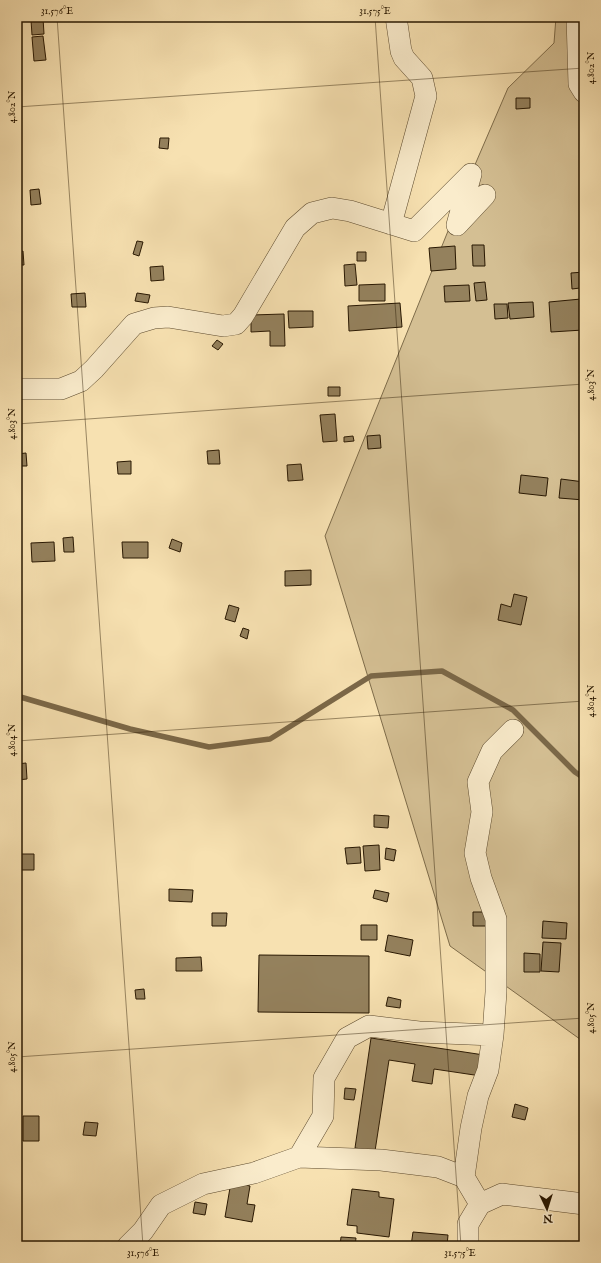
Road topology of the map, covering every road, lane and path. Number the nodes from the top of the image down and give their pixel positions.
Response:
1 (396, 17) edge
2 (577, 17) edge
3 (584, 92) edge
4 (485, 195) dead end
5 (391, 224) junction
6 (17, 389) edge
7 (513, 730) dead end
8 (493, 1035) junction
9 (299, 1157) junction
10 (464, 1177) junction
11 (480, 1204) junction
12 (584, 1204) edge
13 (128, 1246) edge
14 (468, 1246) edge

1 - 5 street
2 - 3 street
4 - 5 street
5 - 6 street
7 - 8 street
8 - 9 street
8 - 10 street
9 - 10 street
9 - 13 street
10 - 11 street
11 - 12 street
11 - 14 street

